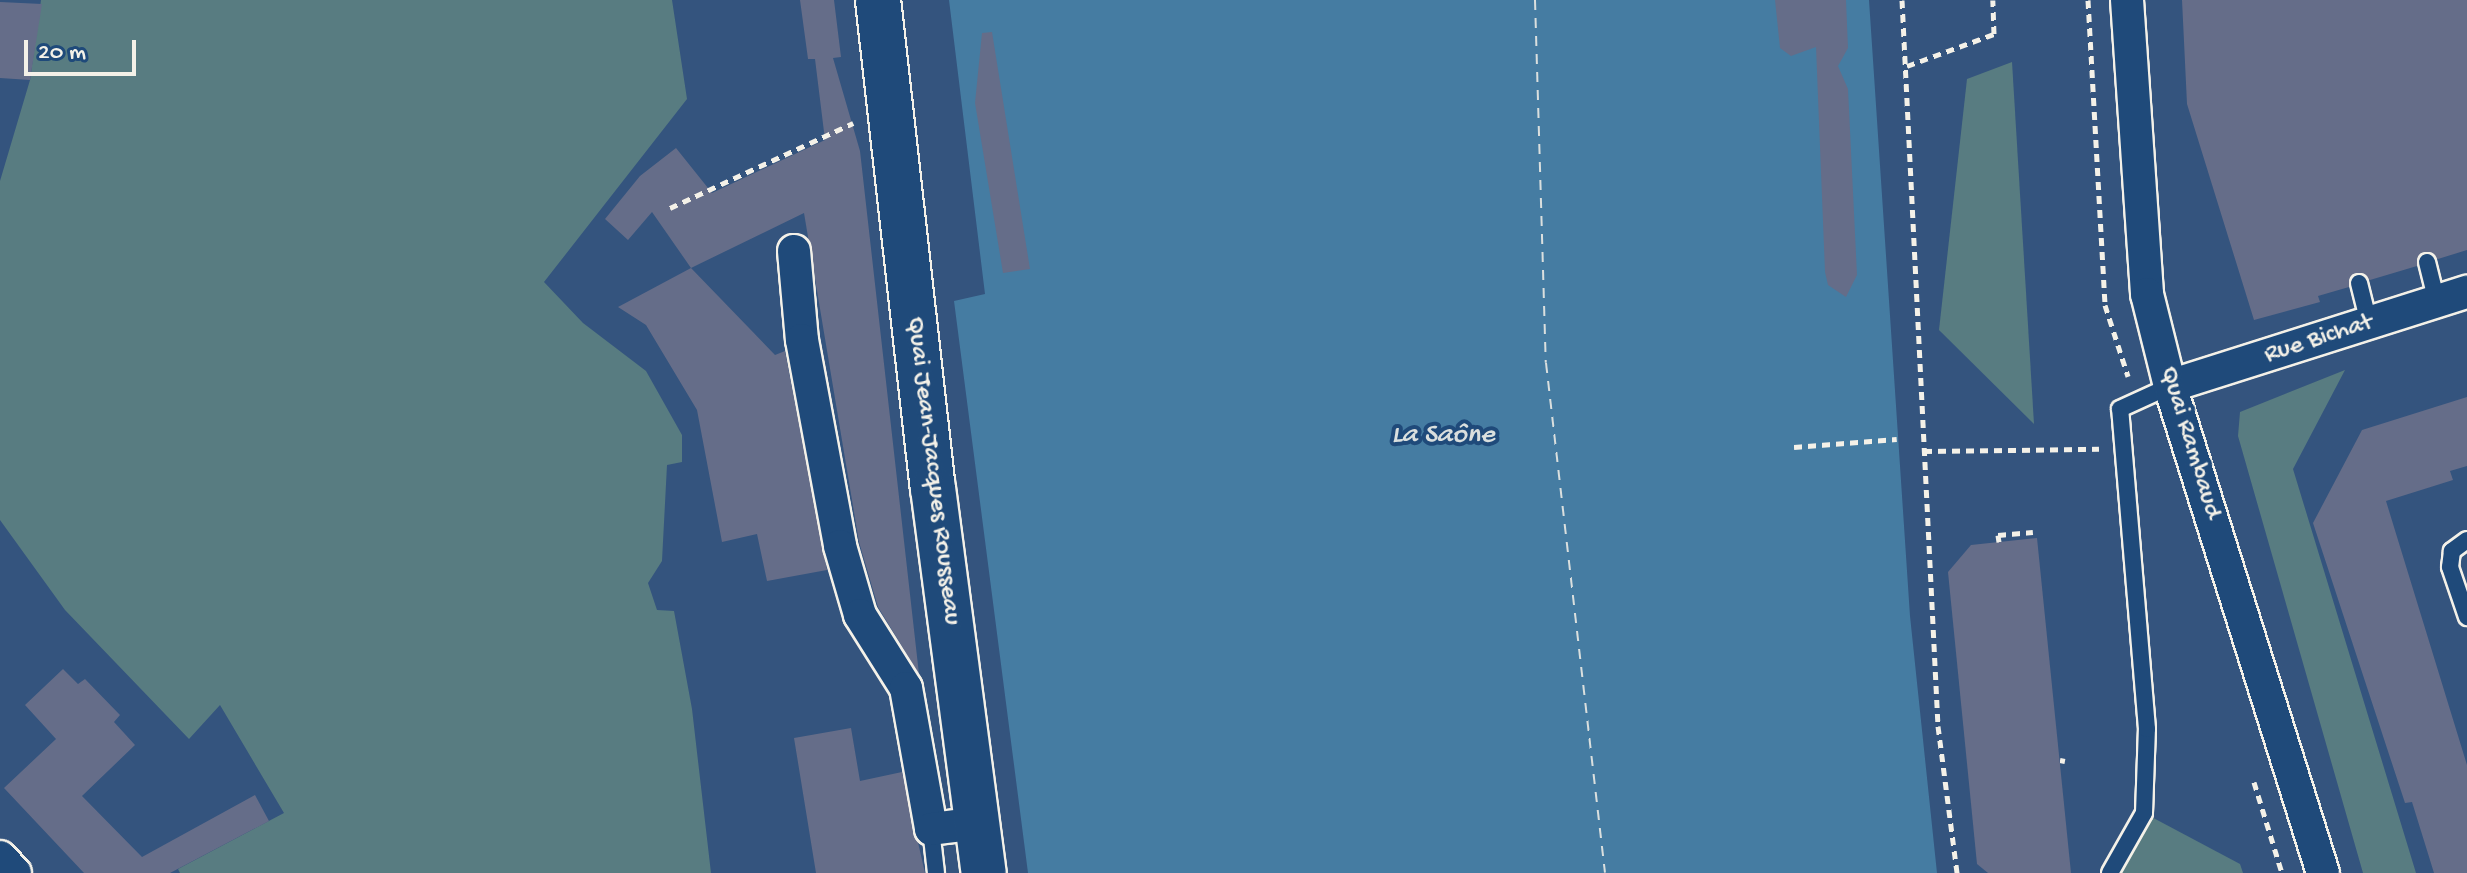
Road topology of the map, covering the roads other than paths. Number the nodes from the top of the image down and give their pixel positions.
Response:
1 (878, 0) edge
2 (2127, 0) edge
3 (794, 251) dead end
4 (2427, 262) dead end
5 (2359, 283) dead end
6 (2467, 292) edge
7 (2437, 302) junction
8 (2369, 323) junction
9 (2170, 386) junction
10 (2467, 540) edge
11 (2467, 617) edge
12 (978, 823) junction
13 (931, 829) junction
14 (0, 857) edge
15 (15, 873) edge
16 (936, 873) edge
17 (984, 873) edge
18 (2110, 873) edge
19 (2323, 873) edge

1 - 12 street, Quai Jean-Jacques Rousseau
2 - 9 street, Quai Rambaud
3 - 13 street
4 - 7 lane
5 - 8 lane
6 - 7 street, Rue Bichat
7 - 8 street, Rue Bichat
8 - 9 street, Rue Bichat
9 - 18 lane
9 - 19 street, Quai Rambaud
10 - 11 lane
12 - 13 street
12 - 17 street, Quai Jean-Jacques Rousseau
13 - 16 lane
14 - 15 street

